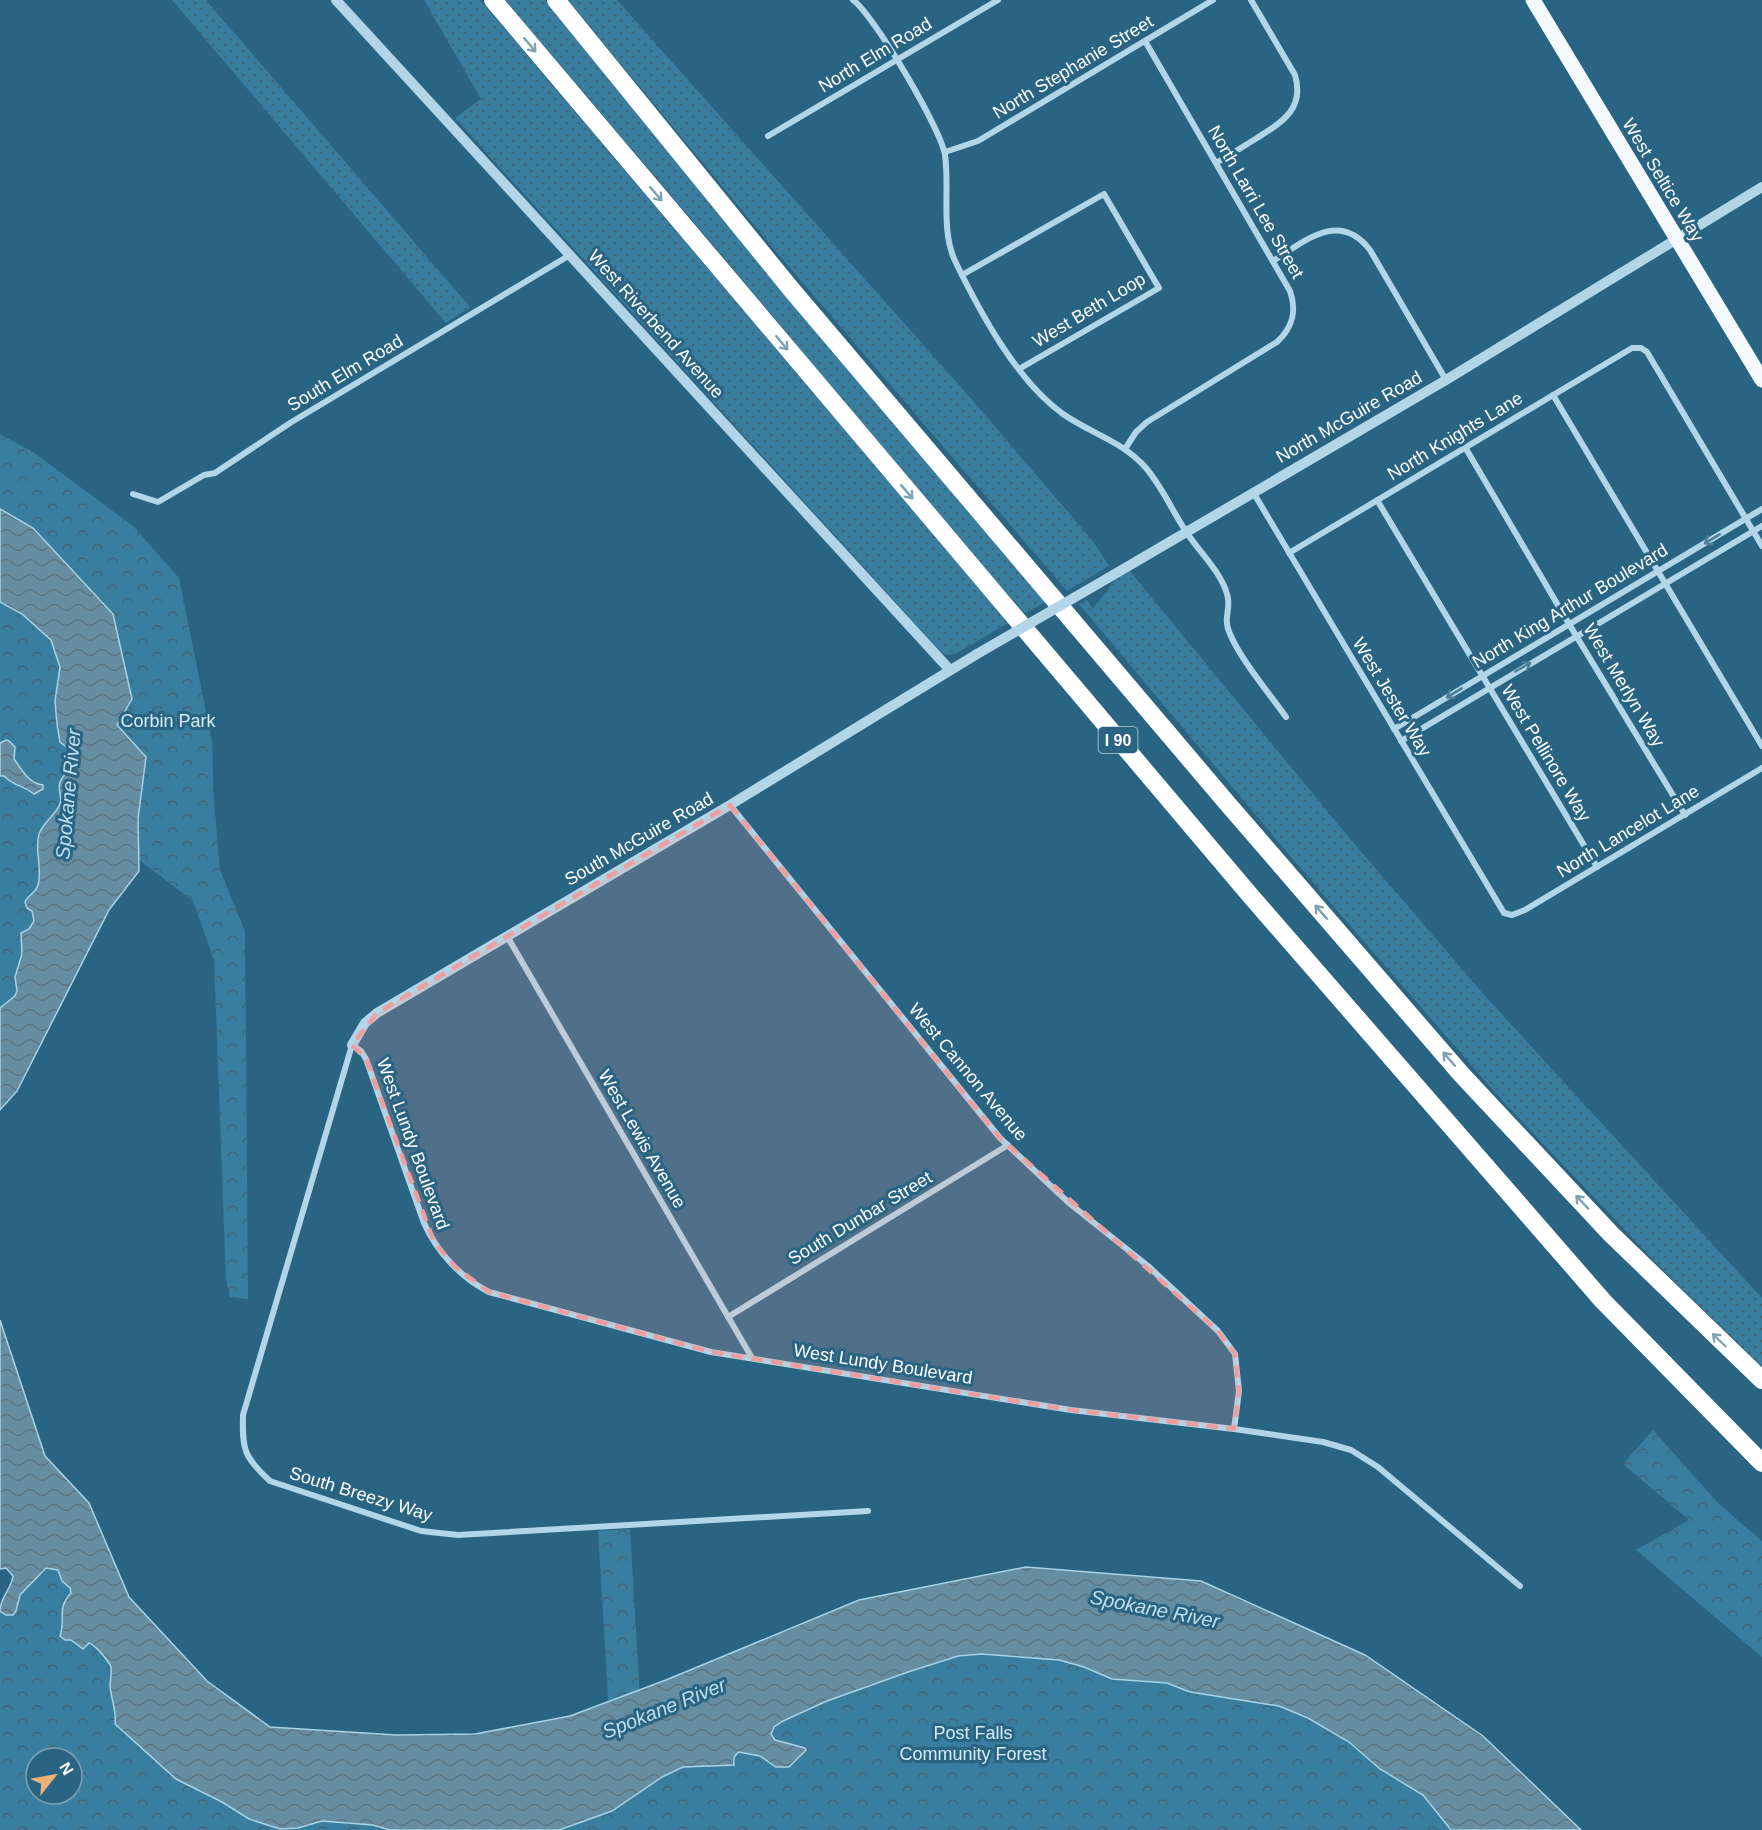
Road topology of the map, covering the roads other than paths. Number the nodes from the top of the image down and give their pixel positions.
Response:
1 (336, 0) edge
2 (492, 0) edge
3 (556, 0) edge
4 (853, 0) edge
5 (998, 0) edge
6 (1213, 0) edge
7 (1251, 0) edge
8 (1533, 0) edge
9 (1144, 41) junction
10 (896, 60) junction
11 (768, 136) dead end
12 (945, 152) junction
13 (1216, 163) junction
14 (1762, 187) edge
15 (1676, 239) junction
16 (570, 255) junction
17 (1273, 261) junction
18 (962, 275) junction
19 (1019, 369) junction
20 (1446, 380) junction
21 (1762, 380) edge
22 (1553, 395) junction
23 (1465, 447) junction
24 (1125, 449) junction
25 (1253, 492) junction
26 (133, 494) dead end
27 (1377, 500) junction
28 (1762, 509) edge
29 (1746, 519) junction
30 (1762, 526) edge
31 (1753, 531) junction
32 (1185, 532) junction
33 (1762, 546) edge
34 (1289, 553) junction
35 (1657, 572) junction
36 (1664, 585) junction
37 (1569, 624) junction
38 (1576, 636) junction
39 (950, 670) junction
40 (1482, 676) junction
41 (1489, 687) junction
42 (1286, 717) dead end
43 (1394, 729) junction
44 (1401, 741) junction
45 (1762, 746) edge
46 (1762, 768) edge
47 (730, 805) junction
48 (1685, 815) junction
49 (1597, 867) junction
50 (1509, 915) joint
51 (507, 935) junction
52 (352, 1045) junction
53 (1008, 1145) junction
54 (728, 1317) junction
55 (752, 1358) junction
56 (1762, 1380) edge
57 (1234, 1429) junction
58 (1762, 1463) edge
59 (868, 1511) dead end
60 (1520, 1586) dead end

1 - 16 street, West Riverbend Avenue
2 -> 58 highway, I 90
56 -> 3 highway, I 90
4 - 10 street
5 - 10 street, North Elm Road
6 - 9 street, North Stephanie Street
7 - 13 street
8 - 15 main road, West Seltice Way
9 - 12 street, North Stephanie Street
9 - 13 street, North Larri Lee Street
10 - 11 street, North Elm Road
10 - 12 street
12 - 18 street
13 - 17 street, North Larri Lee Street
14 - 15 street, North McGuire Road
15 - 20 street, North McGuire Road
15 - 21 main road, West Seltice Way
16 - 26 street, South Elm Road
16 - 39 street, West Riverbend Avenue
17 - 20 street
17 - 24 street, North Larri Lee Street
18 - 19 street
18 - 19 street, West Beth Loop
19 - 24 street
20 - 25 street, North McGuire Road
22 - 23 street, North Knights Lane
22 - 29 street, North Knights Lane
22 - 35 street
23 - 27 street, North Knights Lane
23 - 37 street, West Merlyn Way
24 - 32 street
25 - 32 street, North McGuire Road
25 - 34 street, West Jester Way
27 - 34 street, North Knights Lane
27 - 40 street, West Pellinore Way
28 - 29 street, North King Arthur Boulevard
29 - 31 street
29 -> 35 street, North King Arthur Boulevard
30 - 31 street, North King Arthur Boulevard
31 - 33 street
31 - 36 street, North King Arthur Boulevard
32 - 39 street, North McGuire Road, bridge
32 - 42 street
34 - 43 street, West Jester Way
35 - 36 street
35 - 37 street, North King Arthur Boulevard
36 - 38 street, North King Arthur Boulevard
36 - 45 street
37 - 38 street, West Merlyn Way
37 - 40 street, North King Arthur Boulevard
41 -> 38 street, North King Arthur Boulevard
38 - 48 street, West Merlyn Way
39 - 47 street, South McGuire Road
40 - 41 street, West Pellinore Way
40 -> 43 street, North King Arthur Boulevard
41 - 44 street, North King Arthur Boulevard
41 - 49 street, West Pellinore Way
43 - 44 street, West Jester Way
44 - 50 street, West Jester Way
46 - 48 street, North Lancelot Lane
47 - 51 street, South McGuire Road
47 - 53 street, West Cannon Avenue
48 - 49 street, North Lancelot Lane
49 - 50 street, North Lancelot Lane
51 - 52 street, South McGuire Road
51 - 54 street, West Lewis Avenue
52 - 55 street, West Lundy Boulevard
52 - 59 street, South Breezy Way
53 - 54 street, South Dunbar Street
53 - 57 street, West Cannon Avenue
54 - 55 street, West Lewis Avenue
55 - 57 street, West Lundy Boulevard
57 - 60 street, West Lundy Boulevard

